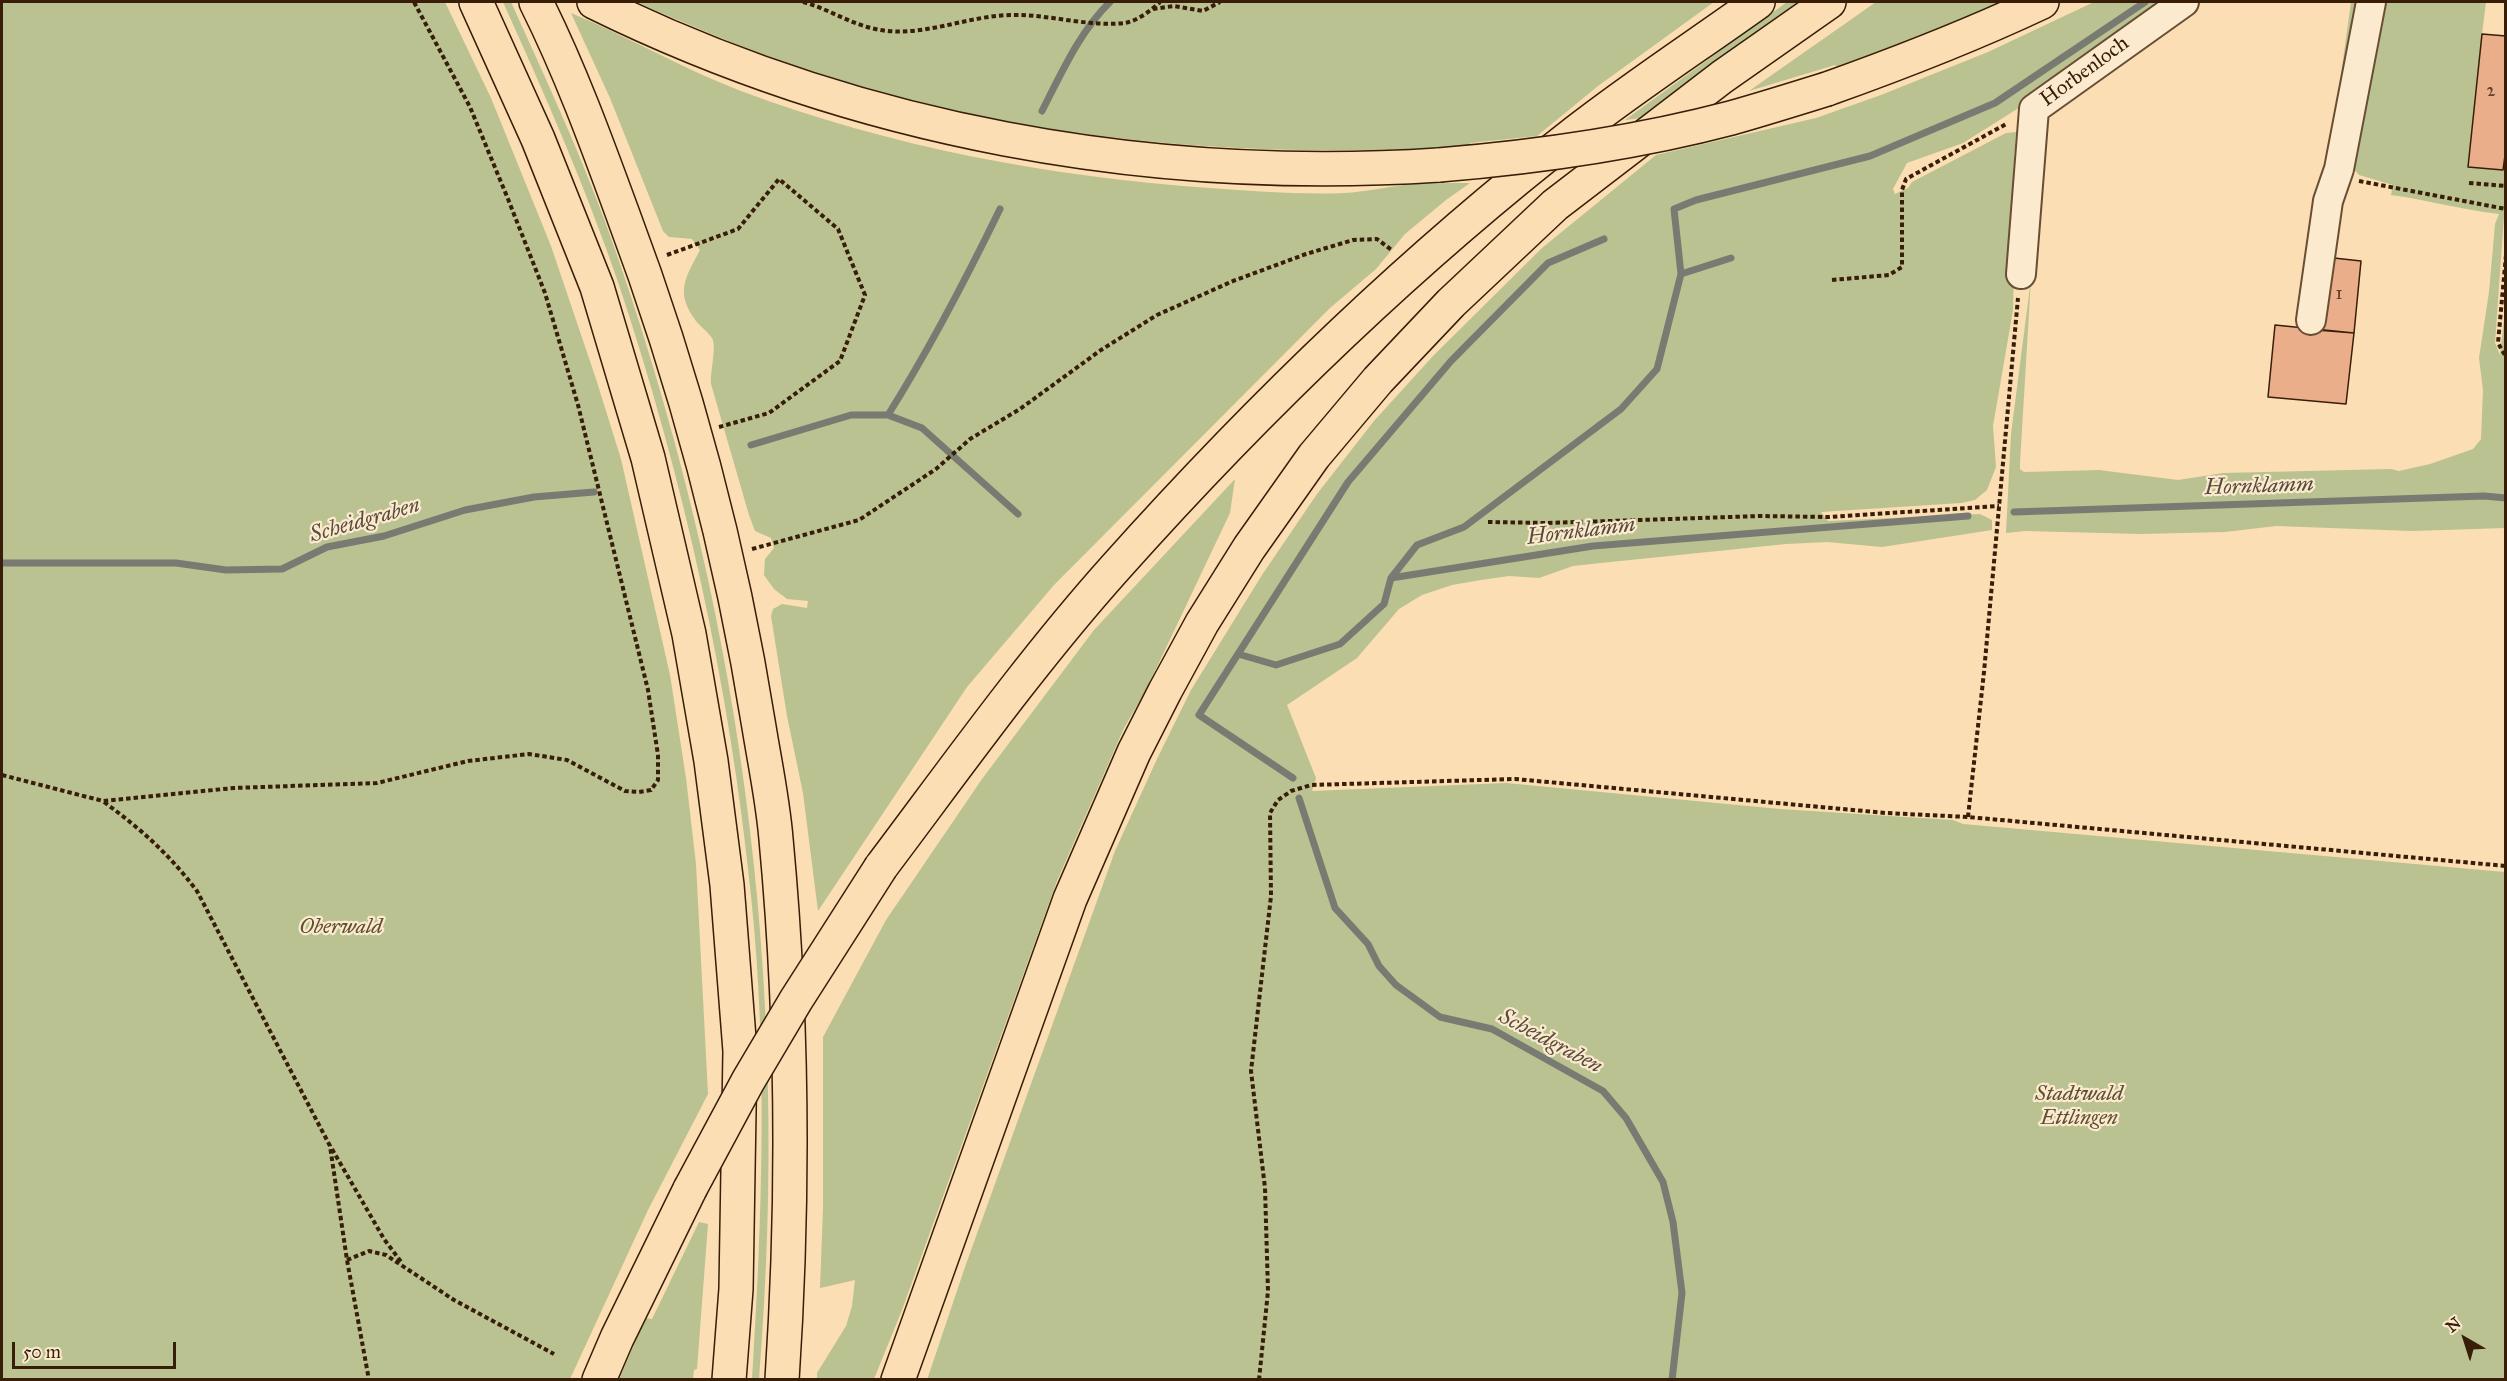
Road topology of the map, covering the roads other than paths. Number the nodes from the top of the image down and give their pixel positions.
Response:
1 (476, 2) edge
2 (536, 2) edge
3 (594, 2) edge
4 (1758, 2) edge
5 (1828, 2) edge
6 (2042, 2) edge
7 (2184, 2) edge
8 (2371, 2) edge
9 (2020, 274) road end
10 (2311, 320) dead end
11 (599, 1380) edge
12 (729, 1380) edge
13 (782, 1380) edge
14 (898, 1380) edge

1 - 12 highway
2 - 13 highway
3 - 6 highway, bridge
4 - 11 highway, bridge
5 - 14 highway
7 - 9 lane, Horbenloch
8 - 10 lane

